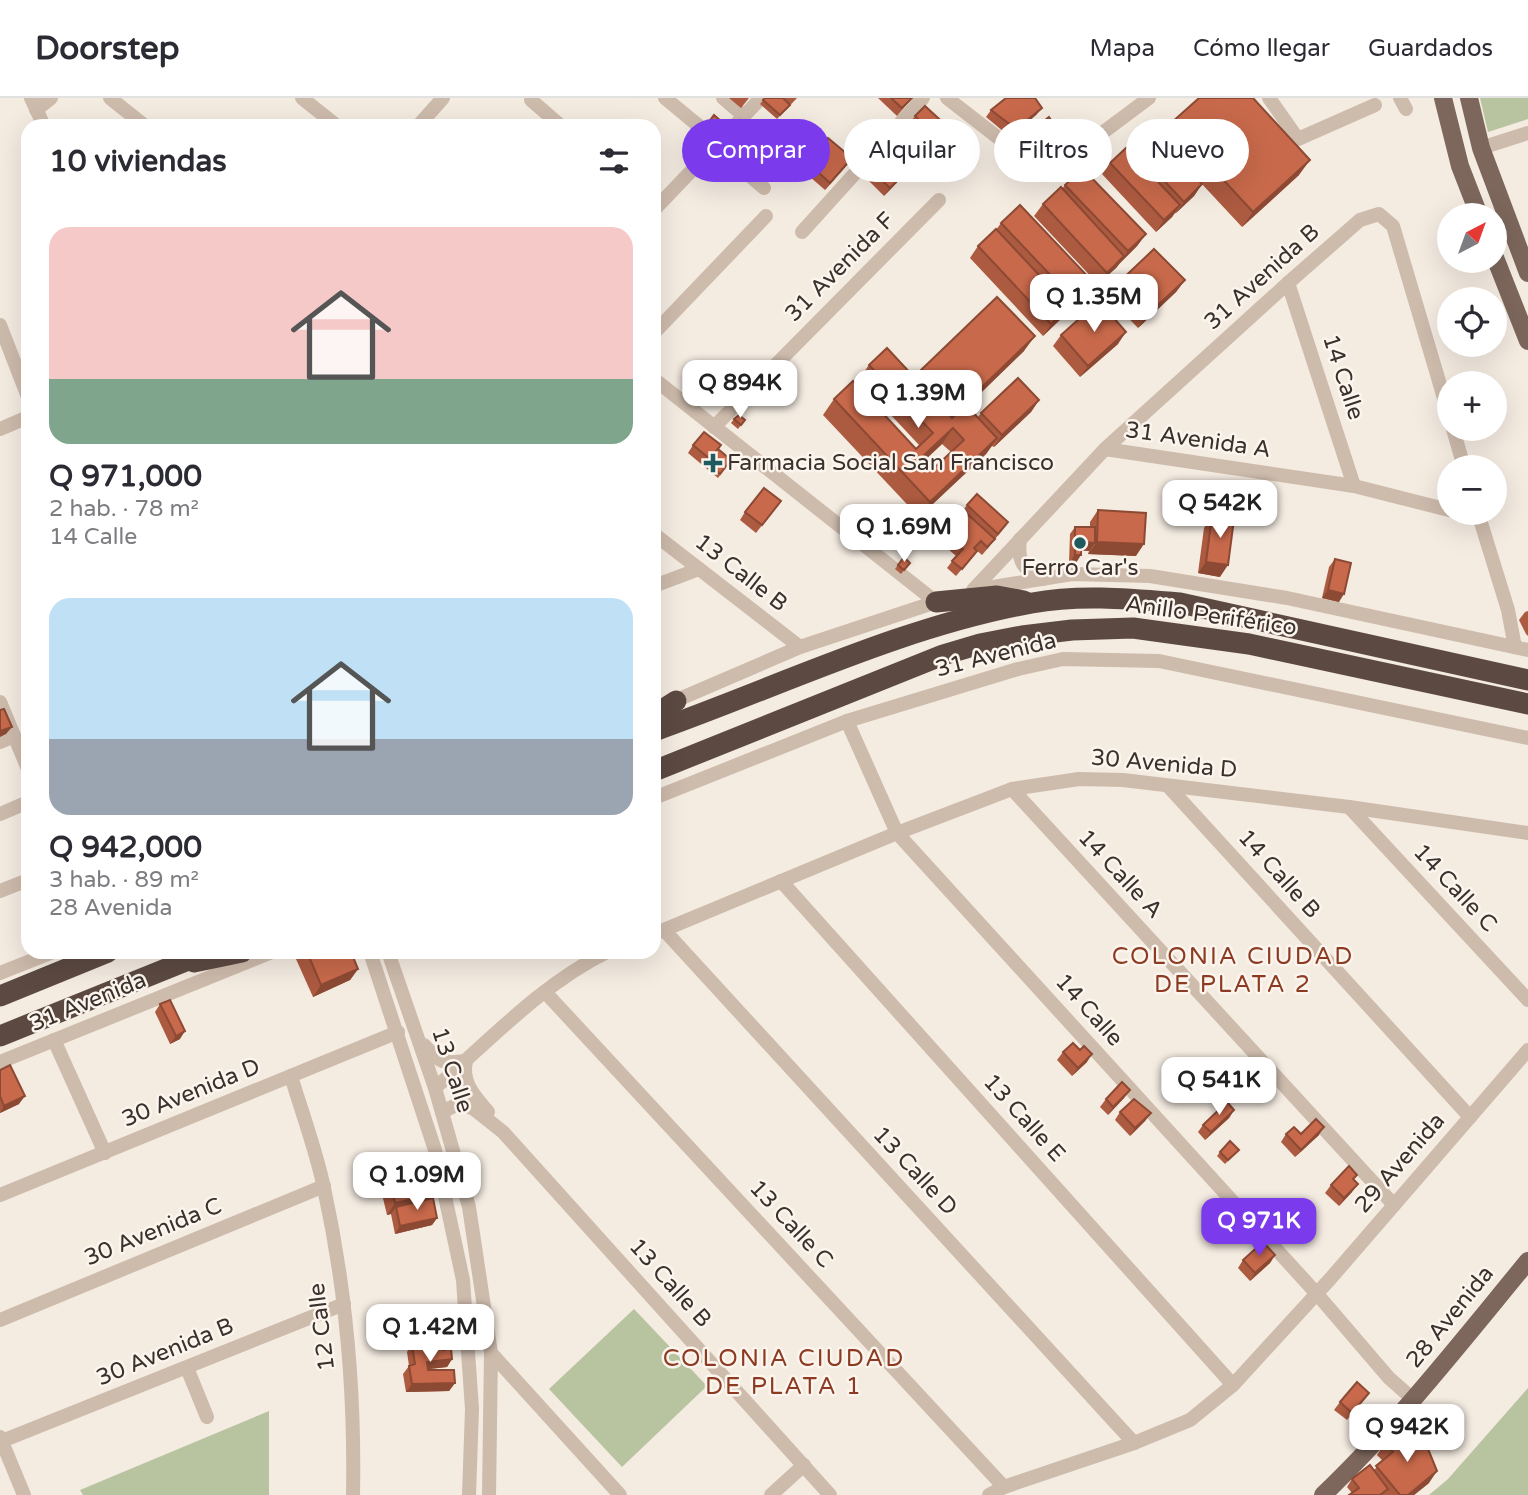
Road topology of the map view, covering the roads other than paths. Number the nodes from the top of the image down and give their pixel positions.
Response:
1 (51, 98) edge
2 (110, 98) edge
3 (302, 98) edge
4 (443, 98) edge
5 (665, 98) edge
6 (723, 98) edge
7 (761, 98) edge
8 (923, 98) edge
9 (1149, 98) edge
10 (1269, 98) edge
11 (1443, 98) edge
12 (1469, 98) edge
13 (531, 100) dead end
14 (958, 101) edge
15 (34, 104) edge
16 (1375, 105) dead end
17 (744, 116) junction
18 (136, 119) edge
19 (328, 119) edge
20 (424, 119) edge
21 (553, 119) edge
22 (690, 119) edge
23 (741, 119) edge
24 (1528, 132) edge
25 (1481, 148) junction
26 (682, 181) edge
27 (757, 182) edge
28 (764, 188) dead end
29 (939, 200) dead end
30 (661, 203) edge
31 (1474, 203) edge
32 (766, 216) dead end
33 (802, 232) dead end
34 (1501, 273) edge
35 (1528, 273) edge
36 (1288, 283) junction
37 (0, 325) edge
38 (661, 326) edge
39 (1528, 341) edge
40 (1437, 374) edge
41 (21, 379) edge
42 (661, 385) edge
43 (21, 420) edge
44 (714, 427) junction
45 (0, 429) edge
46 (1105, 449) junction
47 (1354, 486) junction
48 (1437, 507) edge
49 (1482, 525) edge
50 (661, 539) edge
51 (1020, 539) junction
52 (699, 569) junction
53 (1044, 579) junction
54 (661, 583) edge
55 (973, 590) junction
56 (936, 602) junction
57 (1033, 603) junction
58 (800, 647) junction
59 (1521, 648) edge
60 (1528, 680) edge
61 (676, 701) junction
62 (0, 702) edge
63 (1528, 704) edge
64 (661, 706) edge
65 (661, 711) edge
66 (847, 721) junction
67 (661, 728) edge
68 (14, 736) junction
69 (1528, 738) edge
70 (0, 741) edge
71 (21, 752) edge
72 (661, 768) edge
73 (1168, 786) junction
74 (1012, 789) junction
75 (661, 795) edge
76 (21, 805) edge
77 (1349, 807) junction
78 (0, 814) edge
79 (897, 833) junction
80 (1528, 833) edge
81 (781, 881) junction
82 (21, 883) edge
83 (0, 891) edge
84 (661, 931) edge
85 (661, 934) edge
86 (35, 959) edge
87 (90, 959) edge
88 (191, 959) edge
89 (208, 959) edge
90 (255, 959) edge
91 (372, 959) edge
92 (390, 959) edge
93 (595, 959) edge
94 (174, 966) junction
95 (0, 973) edge
96 (545, 992) junction
97 (0, 996) edge
98 (1528, 1000) edge
99 (398, 1032) junction
100 (0, 1036) edge
101 (419, 1039) junction
102 (54, 1040) junction
103 (1528, 1050) edge
104 (466, 1061) junction
105 (0, 1062) edge
106 (291, 1076) junction
107 (435, 1088) junction
108 (442, 1112) junction
109 (1470, 1116) junction
110 (503, 1132) junction
111 (105, 1153) junction
112 (324, 1186) junction
113 (0, 1195) edge
114 (1394, 1205) junction
115 (1528, 1261) edge
116 (1317, 1294) junction
117 (344, 1304) junction
118 (0, 1320) edge
119 (491, 1353) junction
120 (187, 1368) junction
121 (1234, 1385) junction
122 (1414, 1400) junction
123 (207, 1418) dead end
124 (1, 1439) edge
125 (1134, 1443) junction
126 (804, 1465) junction
127 (1004, 1488) junction
128 (24, 1495) edge
129 (353, 1495) edge
130 (469, 1495) edge
131 (489, 1495) edge
132 (620, 1495) edge
133 (771, 1495) edge
134 (830, 1495) edge
135 (989, 1495) edge
136 (1323, 1495) edge

1 - 15 street
2 - 18 street
3 - 19 street
4 - 20 street
5 - 22 street
6 - 17 street
7 - 17 street
8 - 33 street
9 - 14 street
10 - 16 street
11 - 31 main road
12 - 25 main road
13 - 21 street
17 - 23 street
24 - 25 street
25 - 35 main road
26 - 30 street
27 - 28 street
29 - 44 street, 31 Avenida F
32 - 38 street
34 - 39 main road
36 - 40 street, 31 Avenida B
36 - 46 street, 31 Avenida B
36 - 47 street, 14 Calle
37 - 41 street
42 - 44 street
43 - 45 street
44 - 56 street
46 - 47 street, 31 Avenida A
46 - 51 street, 31 Avenida B
47 - 48 street, 31 Avenida A
49 - 59 street
50 - 52 street, 13 Calle B
51 - 53 street
51 - 55 street, 31 Avenida B
52 - 54 street
52 - 58 street, 13 Calle B
53 - 55 street
53 - 59 street
55 - 56 street
56 - 57 highway
56 - 58 street
57 - 60 highway, Anillo Periférico
57 - 67 highway, Anillo Periférico
58 - 61 street
61 - 64 street
61 - 65 highway
62 - 68 street
63 - 72 highway, Anillo Periférico
66 - 69 street, 31 Avenida
66 - 75 street, 31 Avenida
66 - 79 street, 14 Calle
68 - 70 street
68 - 71 street
73 - 74 street, 30 Avenida D
73 - 77 street, 30 Avenida D
73 - 109 street, 14 Calle B
74 - 79 street, 30 Avenida D
74 - 114 street, 14 Calle A
76 - 78 street
77 - 80 street, 30 Avenida D
77 - 98 street, 14 Calle C
79 - 81 street, 30 Avenida D
79 - 116 street, 14 Calle
81 - 84 street, 30 Avenida D
81 - 121 street, 13 Calle E
82 - 83 street
85 - 125 street, 13 Calle D
86 - 95 street
87 - 97 highway
88 - 94 highway
89 - 94 highway
90 - 102 street, 31 Avenida
91 - 99 street, 13 Calle
92 - 101 street, 13 Calle
93 - 96 street
94 - 100 highway
96 - 104 street
96 - 127 street, 13 Calle C
99 - 106 street, 30 Avenida D
99 - 130 street, 13 Calle
101 - 104 street
101 - 107 street, 13 Calle
102 - 105 street, 31 Avenida
102 - 111 street
103 - 109 street, 29 Avenida
104 - 107 street
104 - 110 street, 13 Calle B
106 - 111 street, 30 Avenida D
106 - 112 street, 12 Calle
107 - 108 street, 13 Calle
108 - 110 street, 13 Calle B
108 - 119 street, 13 Calle
109 - 114 street, 29 Avenida
110 - 126 street, 13 Calle B
111 - 113 street, 30 Avenida D
112 - 117 street, 12 Calle
112 - 118 street, 30 Avenida C
114 - 116 street, 29 Avenida
115 - 122 main road, 28 Avenida
116 - 121 street, 29 Avenida
116 - 122 street, 14 Calle
117 - 120 street, 30 Avenida B
117 - 129 street, 12 Calle
119 - 131 street, 13 Calle
119 - 132 street
120 - 123 street
120 - 124 street, 30 Avenida B
121 - 125 street, 29 Avenida
122 - 136 main road, 28 Avenida
124 - 128 street
125 - 127 street, 29 Avenida
126 - 133 street
126 - 134 street, 13 Calle B
127 - 135 street, 29 Avenida

